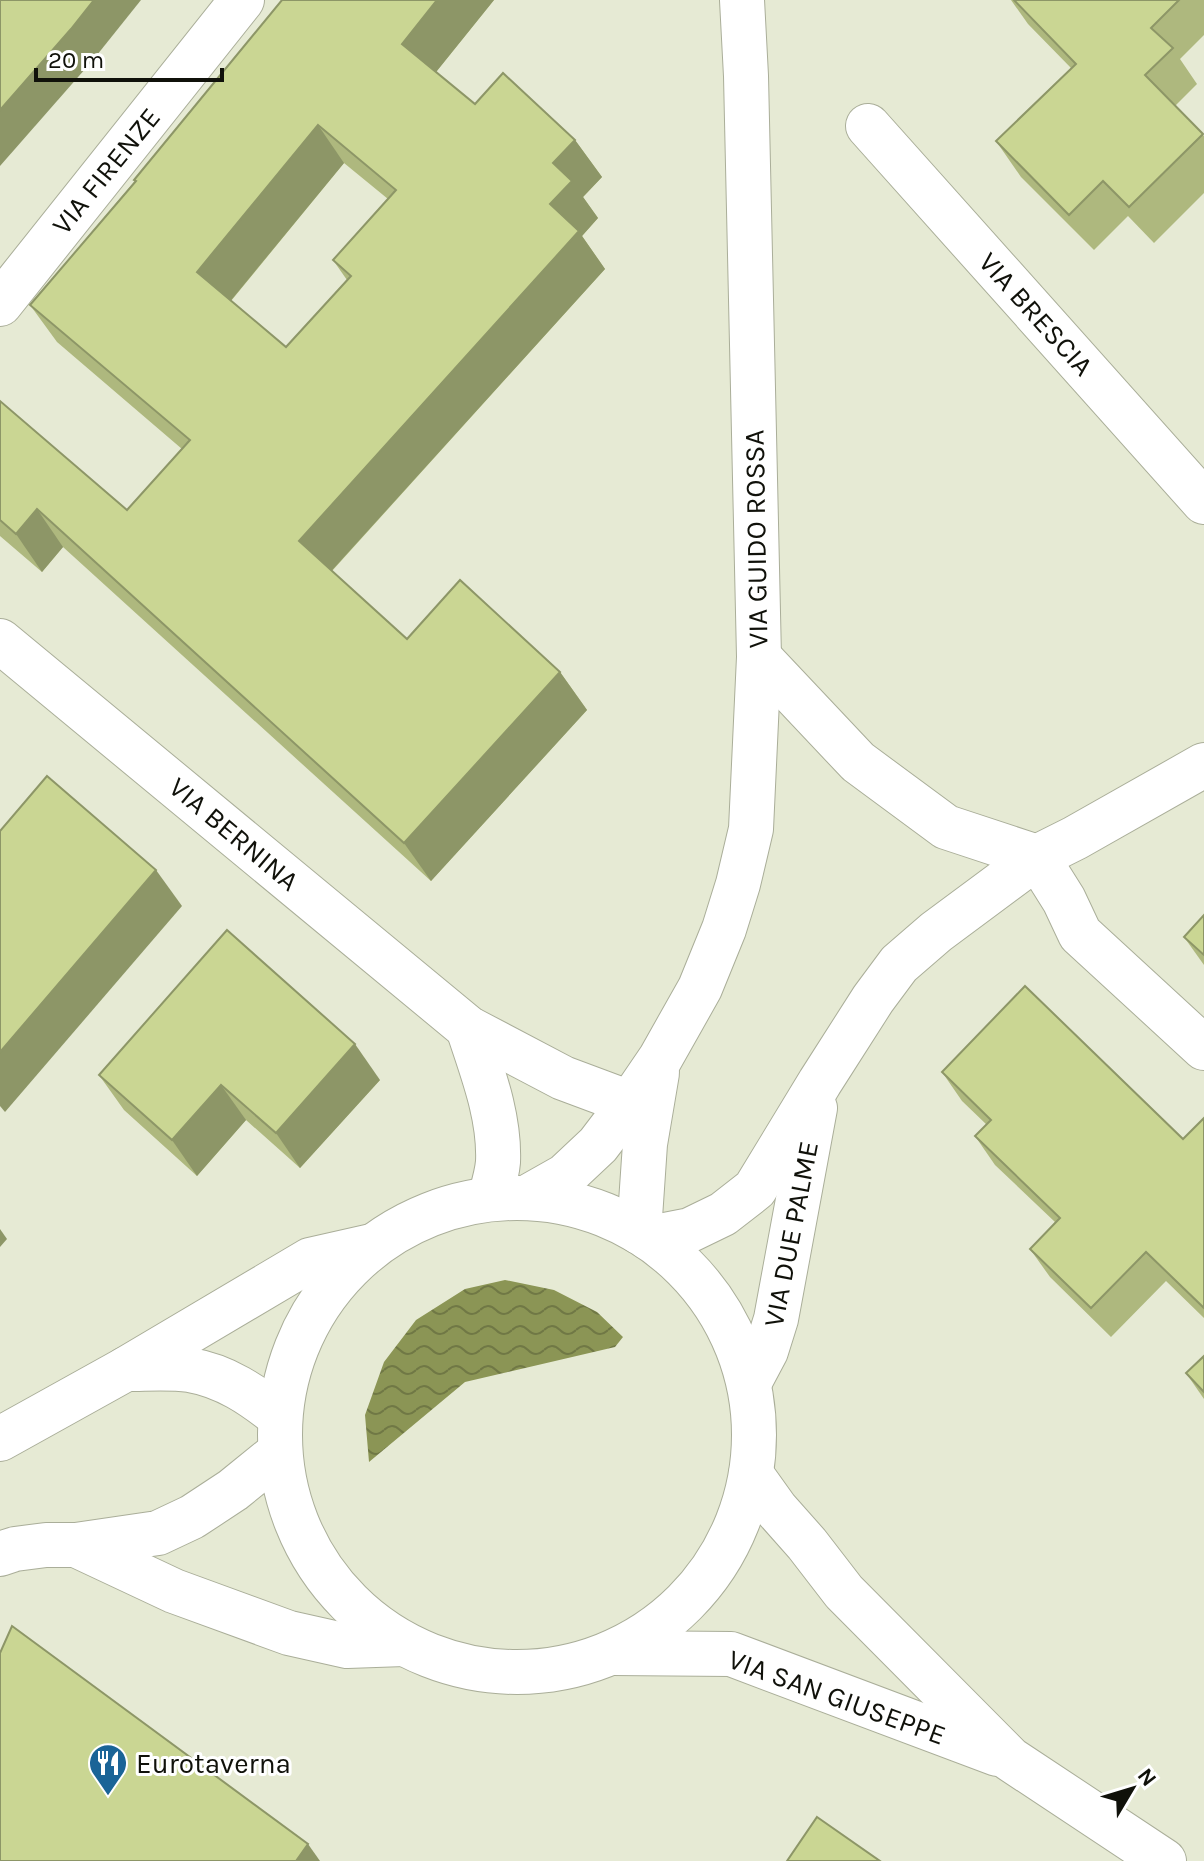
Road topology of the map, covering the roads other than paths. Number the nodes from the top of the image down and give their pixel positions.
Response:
1 (242, 0) edge
2 (742, 0) edge
3 (868, 126) dead end
4 (0, 304) edge
5 (1204, 502) edge
6 (0, 641) edge
7 (759, 657) junction
8 (1204, 765) edge
9 (1037, 857) junction
10 (468, 1028) junction
11 (1204, 1048) edge
12 (660, 1059) junction
13 (820, 1082) junction
14 (630, 1103) junction
15 (508, 1198) junction
16 (644, 1235) junction
17 (373, 1245) junction
18 (126, 1369) junction
19 (749, 1383) junction
20 (280, 1434) junction
21 (0, 1439) edge
22 (751, 1474) junction
23 (76, 1545) junction
24 (0, 1554) edge
25 (404, 1644) junction
26 (613, 1653) junction
27 (1010, 1759) junction
28 (1164, 1861) edge

1 - 4 street, VIA FIRENZE
2 - 7 street, VIA GUIDO ROSSA
3 - 5 street, VIA BRESCIA
6 - 10 street, VIA BERNINA
7 - 9 street
7 - 12 street, VIA GUIDO ROSSA
8 - 9 street, VIA DUE PALME
9 - 11 street
9 - 13 street, VIA DUE PALME
10 - 14 street, VIA BERNINA
10 - 15 street
12 - 14 street, VIA GUIDO ROSSA
12 - 16 street, VIA GUIDO ROSSA
13 - 16 street, VIA DUE PALME
13 - 19 street, VIA DUE PALME
14 - 15 street, VIA GUIDO ROSSA
15 - 16 street
15 - 17 street
16 - 19 street
17 - 18 street
17 - 20 street
18 - 20 street
18 - 21 street
19 - 22 street
20 - 23 street
20 - 25 street
22 - 26 street
22 - 27 street, VIA SAN GIUSEPPE
23 - 24 street
23 - 25 street
25 - 26 street
26 - 27 street, VIA SAN GIUSEPPE
27 - 28 street, VIA SAN GIUSEPPE

